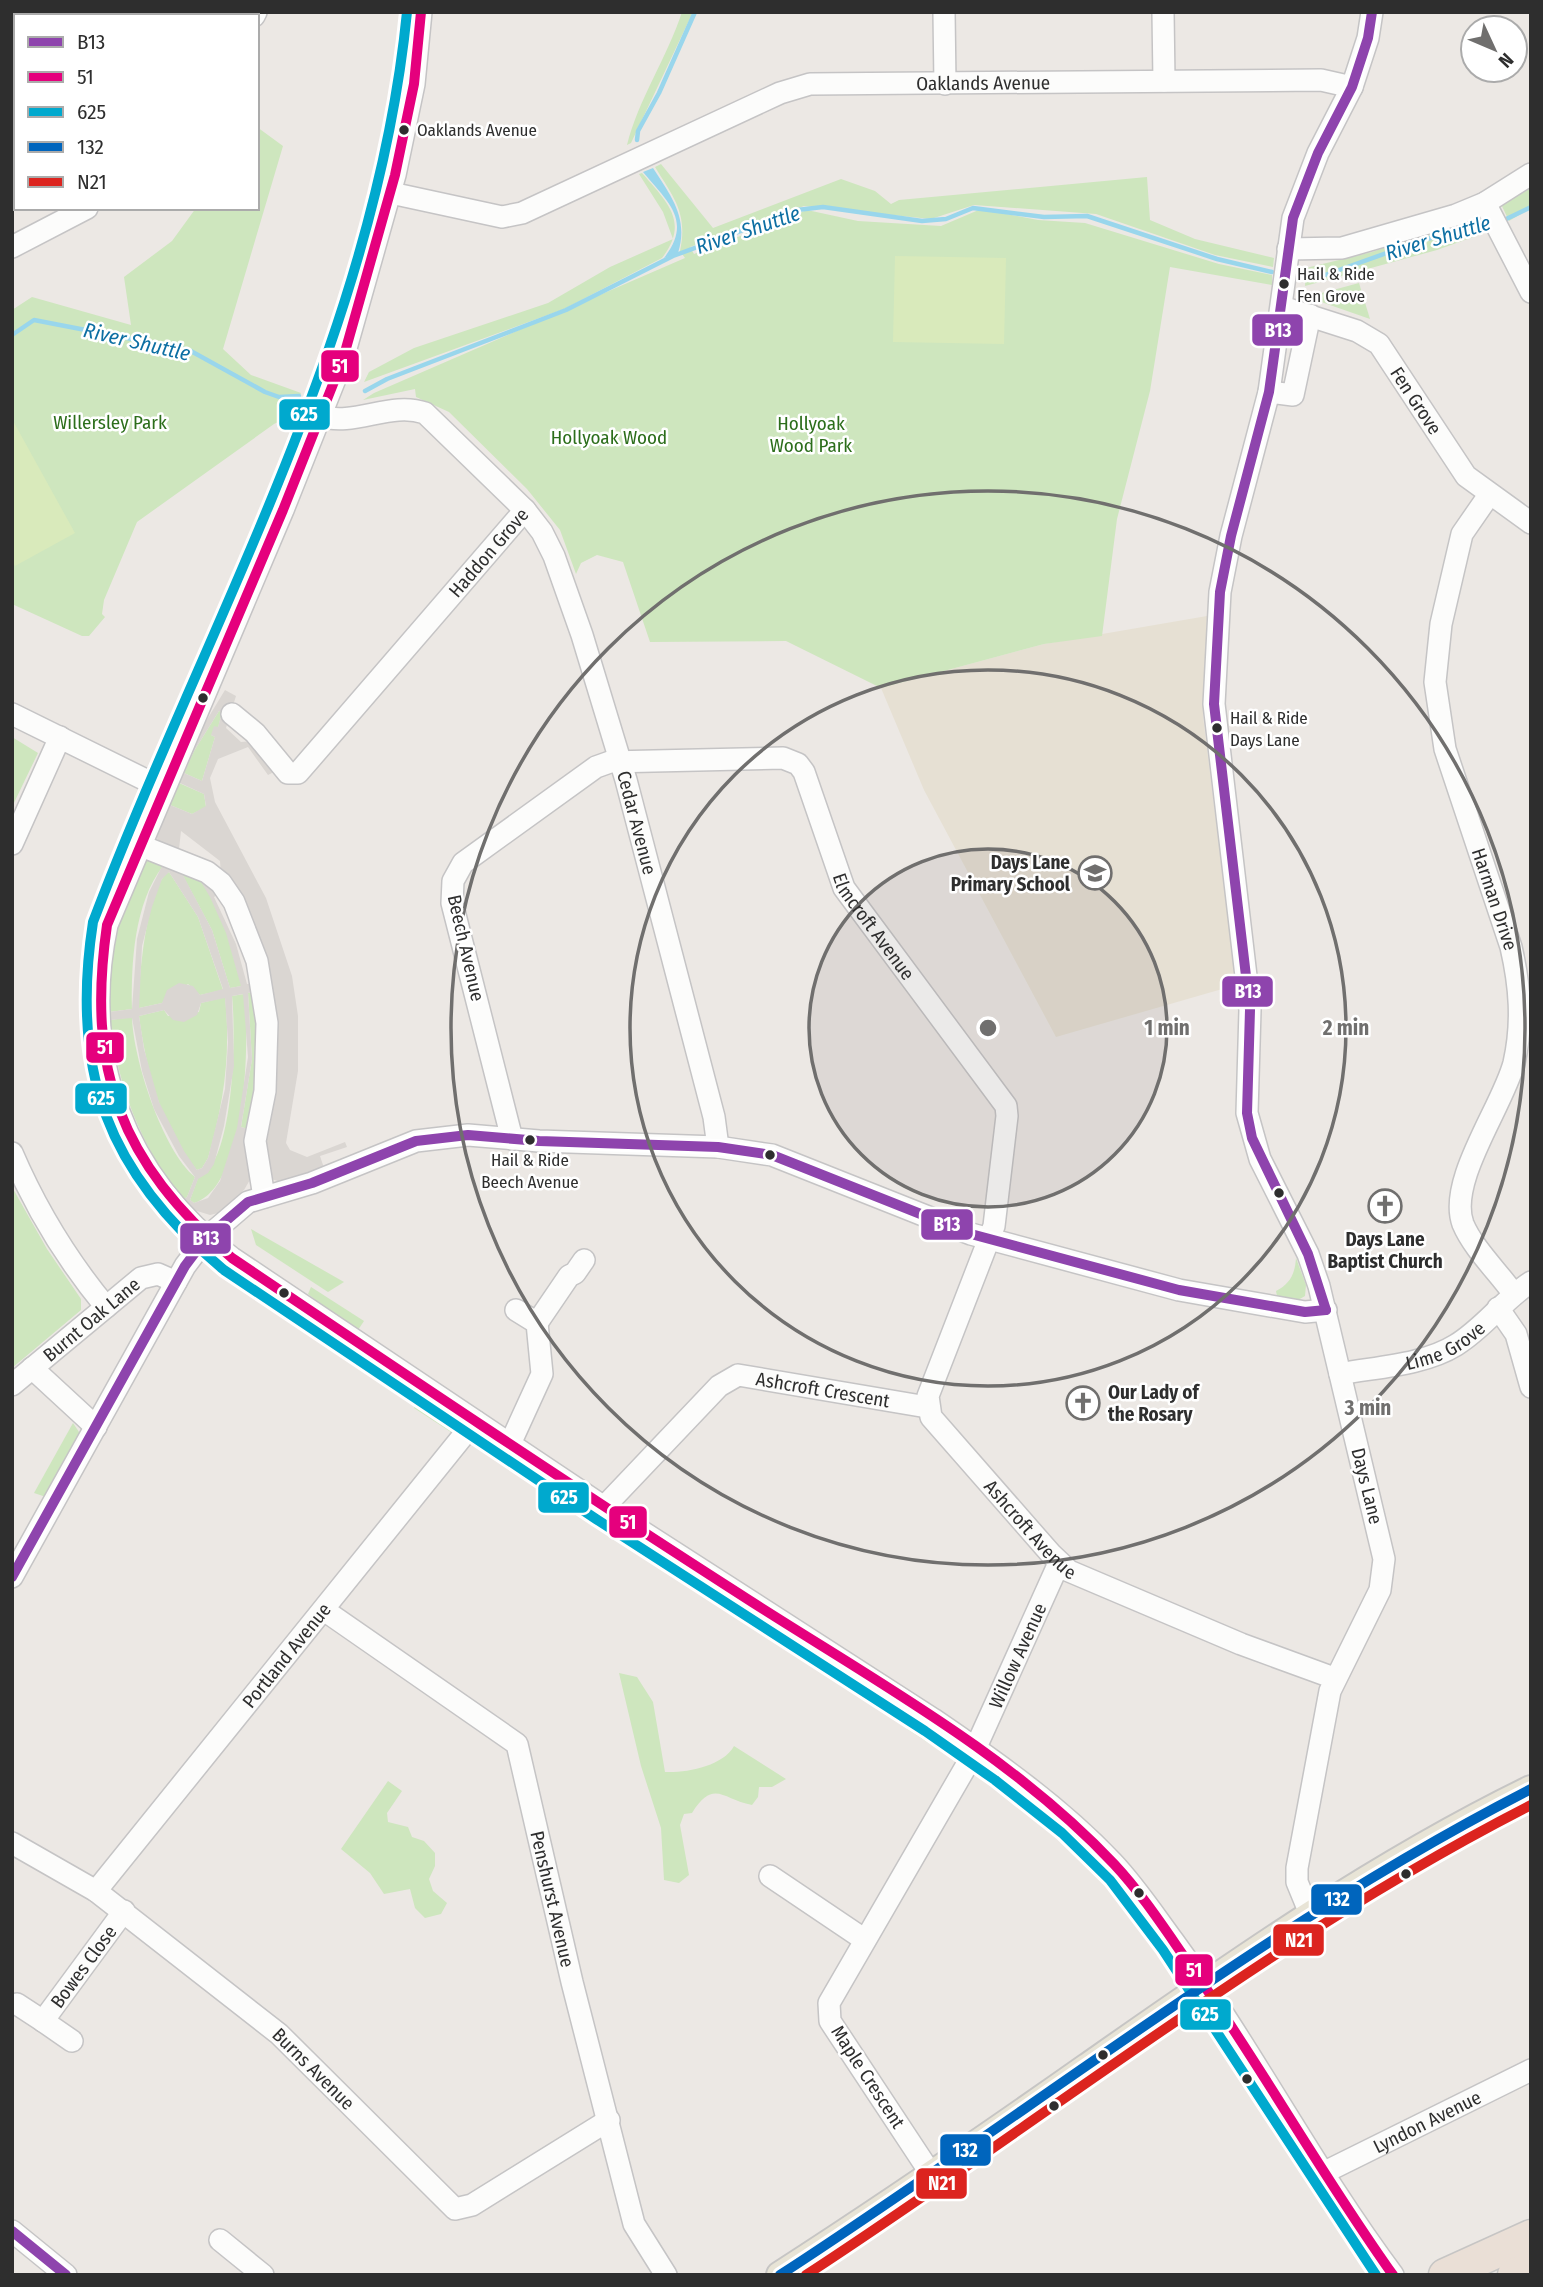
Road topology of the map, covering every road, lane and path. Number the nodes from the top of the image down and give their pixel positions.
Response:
1 (421, 12) edge
2 (944, 12) edge
3 (1163, 12) edge
4 (1372, 12) edge
5 (1164, 81) junction
6 (945, 84) junction
7 (1352, 87) junction
8 (1531, 174) edge
9 (391, 193) junction
10 (1485, 204) junction
11 (83, 210) edge
12 (12, 247) edge
13 (1288, 249) junction
14 (1531, 292) edge
15 (1282, 307) junction
16 (1310, 314) junction
17 (1269, 392) junction
18 (320, 416) junction
19 (1489, 495) junction
20 (525, 510) junction
21 (1531, 523) edge
22 (12, 714) edge
23 (232, 714) dead end
24 (60, 737) junction
25 (621, 762) junction
26 (164, 789) junction
27 (12, 844) edge
28 (139, 845) junction
29 (512, 1139) junction
30 (718, 1147) junction
31 (12, 1153) edge
32 (264, 1197) junction
33 (206, 1238) junction
34 (989, 1238) junction
35 (584, 1260) dead end
36 (176, 1282) junction
37 (1514, 1294) edge
38 (106, 1307) junction
39 (516, 1310) dead end
40 (1326, 1310) junction
41 (537, 1323) junction
42 (32, 1368) junction
43 (1340, 1374) junction
44 (12, 1385) edge
45 (1531, 1387) edge
46 (927, 1407) junction
47 (475, 1421) junction
48 (96, 1427) junction
49 (510, 1444) junction
50 (604, 1507) junction
51 (1059, 1563) junction
52 (12, 1577) edge
53 (324, 1610) junction
54 (1334, 1678) junction
55 (975, 1748) junction
56 (1531, 1789) edge
57 (12, 1843) edge
58 (770, 1876) dead end
59 (96, 1891) junction
60 (124, 1911) junction
61 (1311, 1916) junction
62 (865, 1940) junction
63 (1205, 1984) junction
64 (18, 2004) dead end
65 (43, 2021) junction
66 (72, 2041) dead end
67 (1531, 2070) edge
68 (609, 2120) junction
69 (1323, 2173) junction
70 (931, 2174) junction
71 (12, 2231) edge
72 (1531, 2236) edge
73 (233, 2243) dead end
74 (1515, 2266) edge
75 (812, 2267) edge
76 (66, 2275) edge
77 (263, 2275) edge
78 (666, 2275) edge
79 (780, 2275) edge
80 (1394, 2275) edge
81 (1446, 2275) edge

1 - 9 street
2 - 6 street
3 - 5 street
4 - 7 street, Days Lane
5 - 6 street, Oaklands Avenue
5 - 7 street, Oaklands Avenue
6 - 9 street, Oaklands Avenue
7 - 13 street, Days Lane
8 - 10 street
9 - 18 street
10 - 13 street
10 - 14 street
11 - 12 street
13 - 15 street, Days Lane
15 - 16 street, Fen Grove
15 - 17 street, Days Lane
16 - 17 street
16 - 19 street, Fen Grove
17 - 40 street, Days Lane
18 - 20 street, Haddon Grove
18 - 26 street
19 - 21 street, Fen Grove
19 - 37 street, Harman Drive
20 - 23 street, Haddon Grove
20 - 25 street, Cedar Avenue
22 - 24 street
24 - 26 street
24 - 27 street
25 - 29 street, Beech Avenue
25 - 30 street, Cedar Avenue
25 - 34 street, Elmcroft Avenue
26 - 28 street
28 - 32 street
28 - 33 street
29 - 30 street
29 - 32 street
30 - 34 street
31 - 38 street
32 - 33 street
33 - 36 street
33 - 47 street
34 - 40 street
34 - 46 street
35 - 41 street
36 - 38 street, Burnt Oak Lane
36 - 48 street
37 - 43 street, Lime Grove
37 - 45 street
38 - 42 street, Burnt Oak Lane
39 - 41 street
40 - 43 street, Days Lane
41 - 49 street
42 - 44 street, Burnt Oak Lane
42 - 48 street
43 - 54 street, Days Lane
46 - 50 street, Ashcroft Crescent
46 - 51 street, Ashcroft Avenue
47 - 49 street
47 - 53 street, Portland Avenue
48 - 52 street
49 - 50 street
50 - 55 street
51 - 54 street, Ashcroft Avenue
51 - 55 street, Willow Avenue
53 - 59 street, Portland Avenue
53 - 68 street, Penshurst Avenue
54 - 61 street, Days Lane
55 - 62 street, Maple Crescent
55 - 63 street
56 - 61 main road
57 - 59 street, Burns Avenue
58 - 62 street
59 - 60 street, Burns Avenue
60 - 65 street, Bowes Close
60 - 68 street, Burns Avenue
61 - 63 main road
62 - 70 street, Maple Crescent
63 - 69 street
63 - 70 main road
64 - 65 street, Bowes Close
65 - 66 street, Bowes Close
67 - 69 street, Lyndon Avenue
68 - 78 street, Penshurst Avenue
69 - 80 street
70 - 75 main road
71 - 76 street
72 - 74 highway
73 - 77 street
74 - 81 highway
75 - 79 main road

